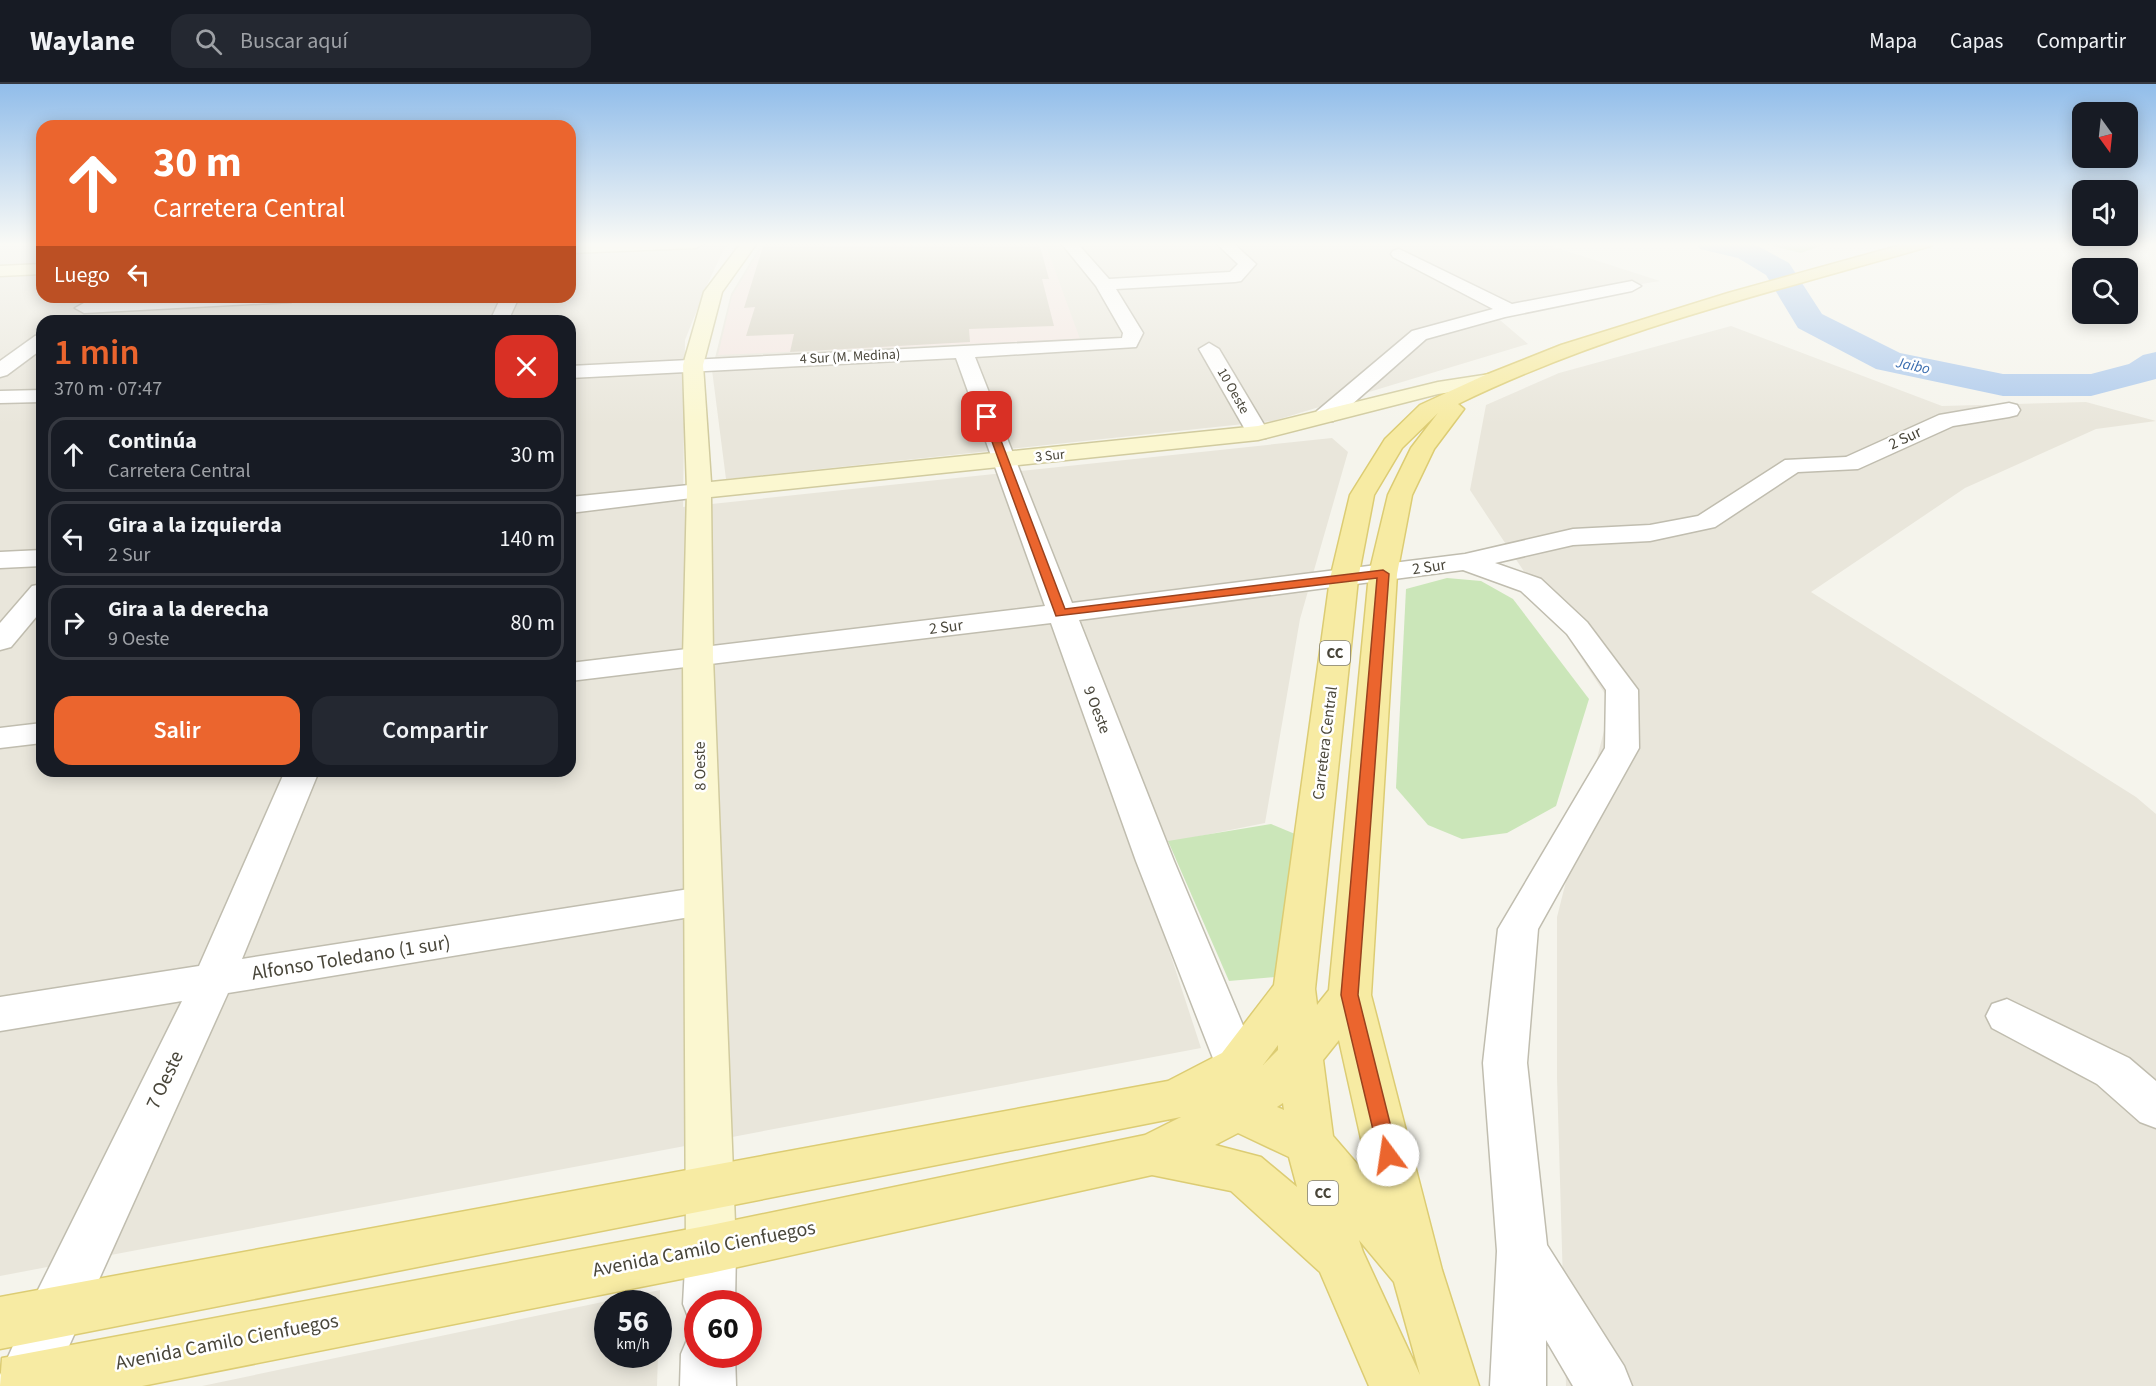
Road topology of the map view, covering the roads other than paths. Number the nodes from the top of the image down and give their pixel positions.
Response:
1 (90, 304) edge
2 (168, 304) edge
3 (710, 304) edge
4 (1116, 304) edge
5 (1497, 304) edge
6 (1541, 304) edge
7 (1713, 304) edge
8 (293, 305) edge
9 (1509, 310) junction
10 (75, 315) edge
11 (36, 344) edge
12 (1209, 349) dead end
13 (963, 351) junction
14 (36, 354) edge
15 (22, 355) junction
16 (0, 356) edge
17 (693, 365) junction
18 (0, 371) edge
19 (576, 372) edge
20 (1490, 380) junction
21 (36, 396) edge
22 (0, 398) edge
23 (2009, 410) dead end
24 (1325, 416) junction
25 (1258, 433) junction
26 (1003, 461) junction
27 (699, 491) junction
28 (576, 504) edge
29 (36, 558) edge
30 (0, 560) edge
31 (1465, 562) junction
32 (1383, 574) junction
33 (1344, 579) junction
34 (36, 599) edge
35 (1060, 613) junction
36 (0, 640) edge
37 (698, 657) junction
38 (576, 671) edge
39 (36, 734) edge
40 (0, 738) edge
41 (299, 777) edge
42 (702, 901) junction
43 (213, 981) junction
44 (1294, 989) junction
45 (1350, 995) junction
46 (0, 1014) edge
47 (2007, 1016) dead end
48 (1301, 1056) junction
49 (1237, 1089) junction
50 (2156, 1108) edge
51 (1310, 1144) junction
52 (1152, 1154) junction
53 (710, 1190) junction
54 (711, 1249) junction
55 (1522, 1251) junction
56 (1338, 1255) junction
57 (1416, 1270) junction
58 (710, 1290) edge
59 (55, 1312) junction
60 (0, 1323) edge
61 (708, 1368) edge
62 (17, 1384) edge
63 (708, 1386) edge
64 (1397, 1386) edge
65 (1452, 1386) edge
66 (1518, 1386) edge
67 (1604, 1386) edge

1 - 10 street
2 - 8 street
3 - 17 main road, 8 Oeste
4 - 13 street, 4 Sur (M. Medina)
5 - 9 street
6 - 9 street
7 - 20 main road, Carretera Central / CC
9 - 24 street
11 - 15 street
12 - 25 street, 10 Oeste
13 - 17 street, 4 Sur (M. Medina)
13 - 26 street, 9 Oeste
14 - 15 street
15 - 16 street
15 - 18 street
17 - 19 street, 4 Sur (M. Medina)
17 - 27 main road, 8 Oeste
20 - 24 main road, 3 Sur
20 - 32 main road, Carretera Central / CC
20 - 33 main road, Carretera Central / CC
21 - 22 street
23 - 31 street, 2 Sur
24 - 25 main road, 3 Sur
25 - 26 main road, 3 Sur
26 - 27 main road, 3 Sur
26 - 35 street, 9 Oeste
27 - 28 street, 3 Sur
27 - 37 main road, 8 Oeste
29 - 30 street
31 - 32 street, 2 Sur
31 - 55 street
32 - 33 street, 2 Sur
32 - 45 main road, Carretera Central / CC
33 - 35 street, 2 Sur
33 - 44 main road, Carretera Central / CC
34 - 36 street
35 - 37 street, 2 Sur
35 - 49 street, 9 Oeste
37 - 38 street, 2 Sur
37 - 42 main road, 8 Oeste
39 - 40 street
41 - 43 street, 7 Oeste
42 - 43 street, Alfonso Toledano (1 sur)
42 - 53 main road, 8 Oeste
43 - 46 street, Alfonso Toledano (1 sur)
43 - 59 street, 7 Oeste
44 - 48 main road, CC
44 - 49 main road, Avenida Camilo Cienfuegos
45 - 48 main road, Avenida Camilo Cienfuegos
45 - 57 main road, CC
47 - 50 street
48 - 49 main road, Avenida Camilo Cienfuegos
48 - 51 main road, CC
49 - 51 main road
49 - 52 main road, Avenida Camilo Cienfuegos
49 - 53 main road, Avenida Camilo Cienfuegos
51 - 56 main road, CC
51 - 57 main road
52 - 54 main road, Avenida Camilo Cienfuegos
52 - 56 main road
53 - 54 main road, 8 Oeste
53 - 59 main road, Avenida Camilo Cienfuegos
54 - 58 street, 8 Oeste
54 - 62 main road, Avenida Camilo Cienfuegos
55 - 66 street
55 - 67 street
56 - 64 main road, CC
57 - 65 main road, CC
59 - 60 main road, Avenida Camilo Cienfuegos
59 - 62 street, 7 Oeste
61 - 63 street

